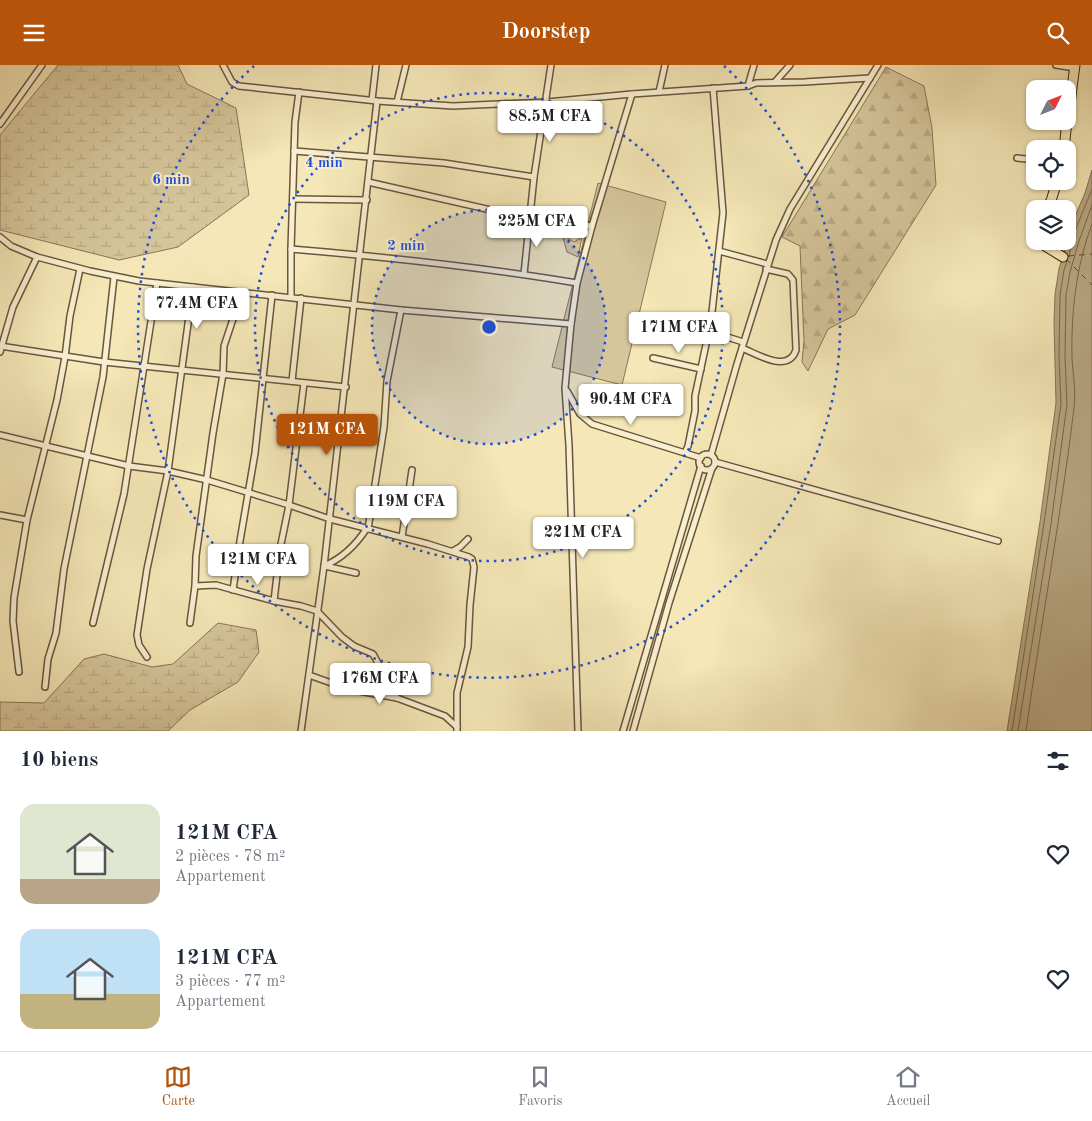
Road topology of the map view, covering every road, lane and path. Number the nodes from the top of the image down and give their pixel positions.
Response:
1 (42, 65) edge
2 (223, 65) edge
3 (376, 65) edge
4 (406, 65) edge
5 (551, 65) edge
6 (665, 65) edge
7 (754, 65) edge
8 (790, 65) edge
9 (878, 65) edge
10 (1056, 65) edge
11 (1075, 66) edge
12 (870, 78) junction
13 (1073, 80) edge
14 (776, 83) junction
15 (748, 86) junction
16 (713, 88) junction
17 (299, 92) junction
18 (659, 92) junction
19 (632, 94) junction
20 (374, 101) junction
21 (398, 102) junction
22 (547, 102) junction
23 (0, 111) edge
24 (6, 114) junction
25 (0, 124) edge
26 (294, 151) junction
27 (371, 157) junction
28 (1017, 158) dead end
29 (1026, 160) edge
30 (534, 177) junction
31 (368, 182) junction
32 (294, 199) junction
33 (367, 200) junction
34 (530, 219) junction
35 (592, 226) junction
36 (0, 237) edge
37 (291, 249) junction
38 (1052, 250) edge
39 (719, 251) junction
40 (360, 255) junction
41 (37, 257) junction
42 (1063, 257) dead end
43 (766, 266) junction
44 (80, 269) junction
45 (524, 274) junction
46 (114, 277) junction
47 (157, 283) junction
48 (577, 283) junction
49 (193, 287) junction
50 (272, 295) junction
51 (291, 297) junction
52 (301, 298) junction
53 (354, 304) junction
54 (401, 310) junction
55 (668, 318) dead end
56 (233, 319) dead end
57 (571, 324) junction
58 (709, 332) junction
59 (743, 345) junction
60 (1, 348) edge
61 (65, 357) junction
62 (652, 358) dead end
63 (104, 361) junction
64 (144, 365) junction
65 (701, 369) junction
66 (182, 370) junction
67 (223, 373) junction
68 (263, 377) junction
69 (292, 381) junction
70 (304, 383) junction
71 (346, 387) junction
72 (565, 388) junction
73 (0, 435) edge
74 (46, 446) junction
75 (685, 453) junction
76 (711, 455) junction
77 (88, 456) junction
78 (701, 457) junction
79 (715, 462) junction
80 (129, 466) junction
81 (701, 466) junction
82 (712, 468) junction
83 (412, 470) dead end
84 (168, 471) junction
85 (207, 480) junction
86 (248, 492) junction
87 (289, 505) junction
88 (0, 515) edge
89 (330, 519) junction
90 (27, 520) junction
91 (368, 529) junction
92 (402, 537) junction
93 (468, 539) dead end
94 (998, 541) dead end
95 (452, 551) junction
96 (324, 566) junction
97 (356, 573) dead end
98 (196, 586) junction
99 (233, 590) junction
100 (274, 601) junction
101 (317, 611) junction
102 (93, 623) dead end
103 (190, 623) dead end
104 (147, 657) dead end
105 (19, 672) dead end
106 (309, 675) junction
107 (46, 687) dead end
108 (396, 698) junction
109 (457, 729) edge
110 (301, 731) edge
111 (578, 731) edge
112 (623, 731) edge
113 (633, 731) edge

1 - 24 street
2 - 17 street
3 - 20 street
4 - 21 street
5 - 22 street
6 - 18 street
7 - 15 street
8 - 14 street
9 - 12 street
10 - 11 street
11 - 13 highway
12 - 14 street
12 - 43 street
14 - 15 street
15 - 16 street
16 - 18 street
16 - 39 street
17 - 20 street
17 - 26 street
18 - 19 street
19 - 22 street
19 - 35 street
20 - 21 street
20 - 27 street
21 - 22 street
22 - 30 street
23 - 24 street
24 - 25 street
26 - 27 street
26 - 32 street
27 - 30 street
27 - 31 street
28 - 29 street
30 - 34 street
31 - 33 street
31 - 34 street
32 - 33 street
32 - 37 street
33 - 40 street
34 - 35 street
34 - 45 street
35 - 48 street
36 - 41 street
37 - 40 street
37 - 51 street
38 - 42 highway
39 - 43 street
39 - 58 street
40 - 45 street
40 - 53 street
41 - 44 street
41 - 60 street
43 - 59 street
43 - 59 street
44 - 46 street
44 - 61 street
45 - 48 street
46 - 47 street
46 - 63 street
47 - 49 street
47 - 64 street
48 - 57 street
49 - 50 street
49 - 66 street
50 - 51 street
50 - 68 street
51 - 52 street
52 - 53 street
52 - 69 street
53 - 54 street
53 - 71 street
54 - 57 street
54 - 91 street
55 - 58 street
56 - 67 street
57 - 72 street
58 - 59 street
58 - 65 street
59 - 76 street
60 - 61 street
61 - 63 street
61 - 74 street
62 - 65 street
63 - 64 street
63 - 77 street
64 - 66 street
64 - 80 street
65 - 75 street
66 - 67 street
66 - 84 street
67 - 68 street
67 - 85 street
68 - 69 street
68 - 86 street
69 - 70 street
70 - 71 street
70 - 87 street
71 - 89 street
72 - 75 street
72 - 111 street
73 - 74 street
74 - 77 street
74 - 90 street
75 - 78 street
76 - 78 street
76 - 79 street
77 - 80 street
77 - 107 street
78 - 81 street
79 - 82 street
79 - 94 street
80 - 84 street
80 - 102 street
81 - 82 street
81 - 112 street
82 - 113 street
83 - 92 street
84 - 85 street
84 - 104 street
85 - 86 street
85 - 98 street
86 - 87 street
86 - 99 street
87 - 89 street
87 - 100 street
88 - 90 street
89 - 91 street
89 - 96 street
90 - 105 street
91 - 92 street
91 - 96 street
92 - 95 street
93 - 95 street
95 - 109 street
96 - 97 street
96 - 101 street
98 - 99 street
98 - 103 street
99 - 100 street
100 - 101 street
101 - 106 street
101 - 108 street
106 - 108 street
106 - 110 street
108 - 109 street

